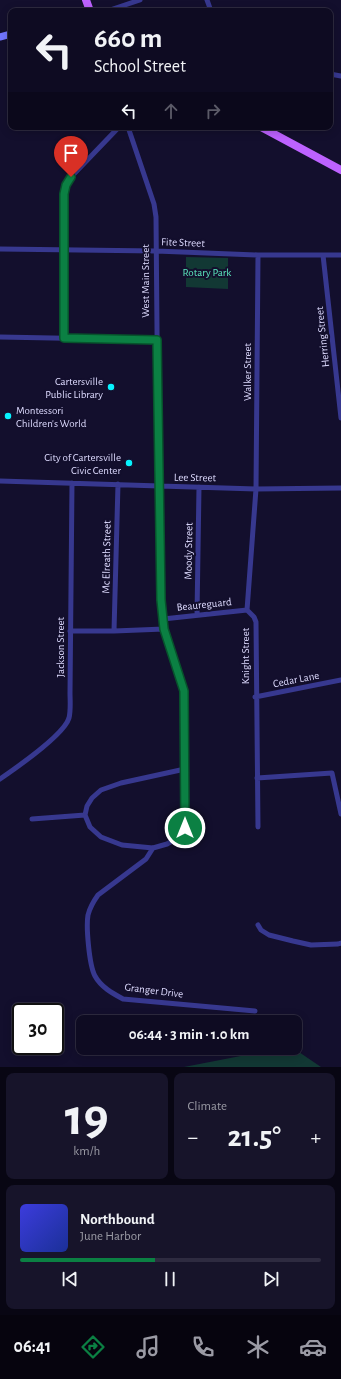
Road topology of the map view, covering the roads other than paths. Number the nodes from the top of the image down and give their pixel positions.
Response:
1 (140, 0) edge
2 (115, 8) edge
3 (116, 130) edge
4 (129, 130) edge
5 (267, 130) edge
6 (341, 170) edge
7 (0, 249) edge
8 (63, 250) junction
9 (156, 251) junction
10 (258, 255) junction
11 (323, 255) junction
12 (341, 255) edge
13 (0, 337) edge
14 (64, 338) junction
15 (157, 340) junction
16 (341, 418) edge
17 (0, 480) edge
18 (72, 483) junction
19 (118, 484) junction
20 (158, 486) junction
21 (199, 487) junction
22 (341, 488) edge
23 (256, 489) junction
24 (247, 610) junction
25 (197, 615) junction
26 (163, 619) junction
27 (164, 629) junction
28 (70, 631) junction
29 (114, 632) junction
30 (341, 680) edge
31 (256, 697) junction
32 (185, 768) junction
33 (257, 778) junction
34 (0, 779) edge
35 (341, 814) edge
36 (85, 815) junction
37 (32, 819) dead end
38 (258, 827) dead end
39 (153, 848) junction
40 (258, 925) dead end
41 (341, 943) edge
42 (255, 1011) dead end

1 - 2 street
3 - 8 street
4 - 9 street, West Main Street
5 - 6 main road
7 - 8 street, Fite Street
8 - 9 street, Fite Street
8 - 14 street
9 - 10 street, Fite Street
9 - 15 street, West Main Street
10 - 11 street, Fite Street
10 - 23 street, Walker Street
11 - 12 street, Fite Street
11 - 16 street, Herring Street
13 - 14 street
14 - 15 street
15 - 20 street, West Main Street
17 - 18 street, Lee Street
18 - 19 street, Lee Street
18 - 28 street, Jackson Street
19 - 20 street, Lee Street
19 - 29 street, Mc Elreath Street
20 - 21 street, Lee Street
20 - 26 street, West Main Street
21 - 23 street, Lee Street
21 - 25 street, Moody Street
22 - 23 street, Lee Street
23 - 24 street
24 - 25 street, Beaureguard
24 - 31 street, Knight Street
25 - 26 street, Beaureguard
26 - 27 street, West Main Street
27 - 29 street
27 - 32 street, West Main Street
28 - 29 street
28 - 34 street, Jackson Street
30 - 31 street, Cedar Lane
31 - 33 street, Knight Street
32 - 36 street
32 - 39 street, West Main Street
33 - 35 street
33 - 38 street, Knight Street
36 - 37 street
36 - 39 street
39 - 42 street, Granger Drive
40 - 41 street

